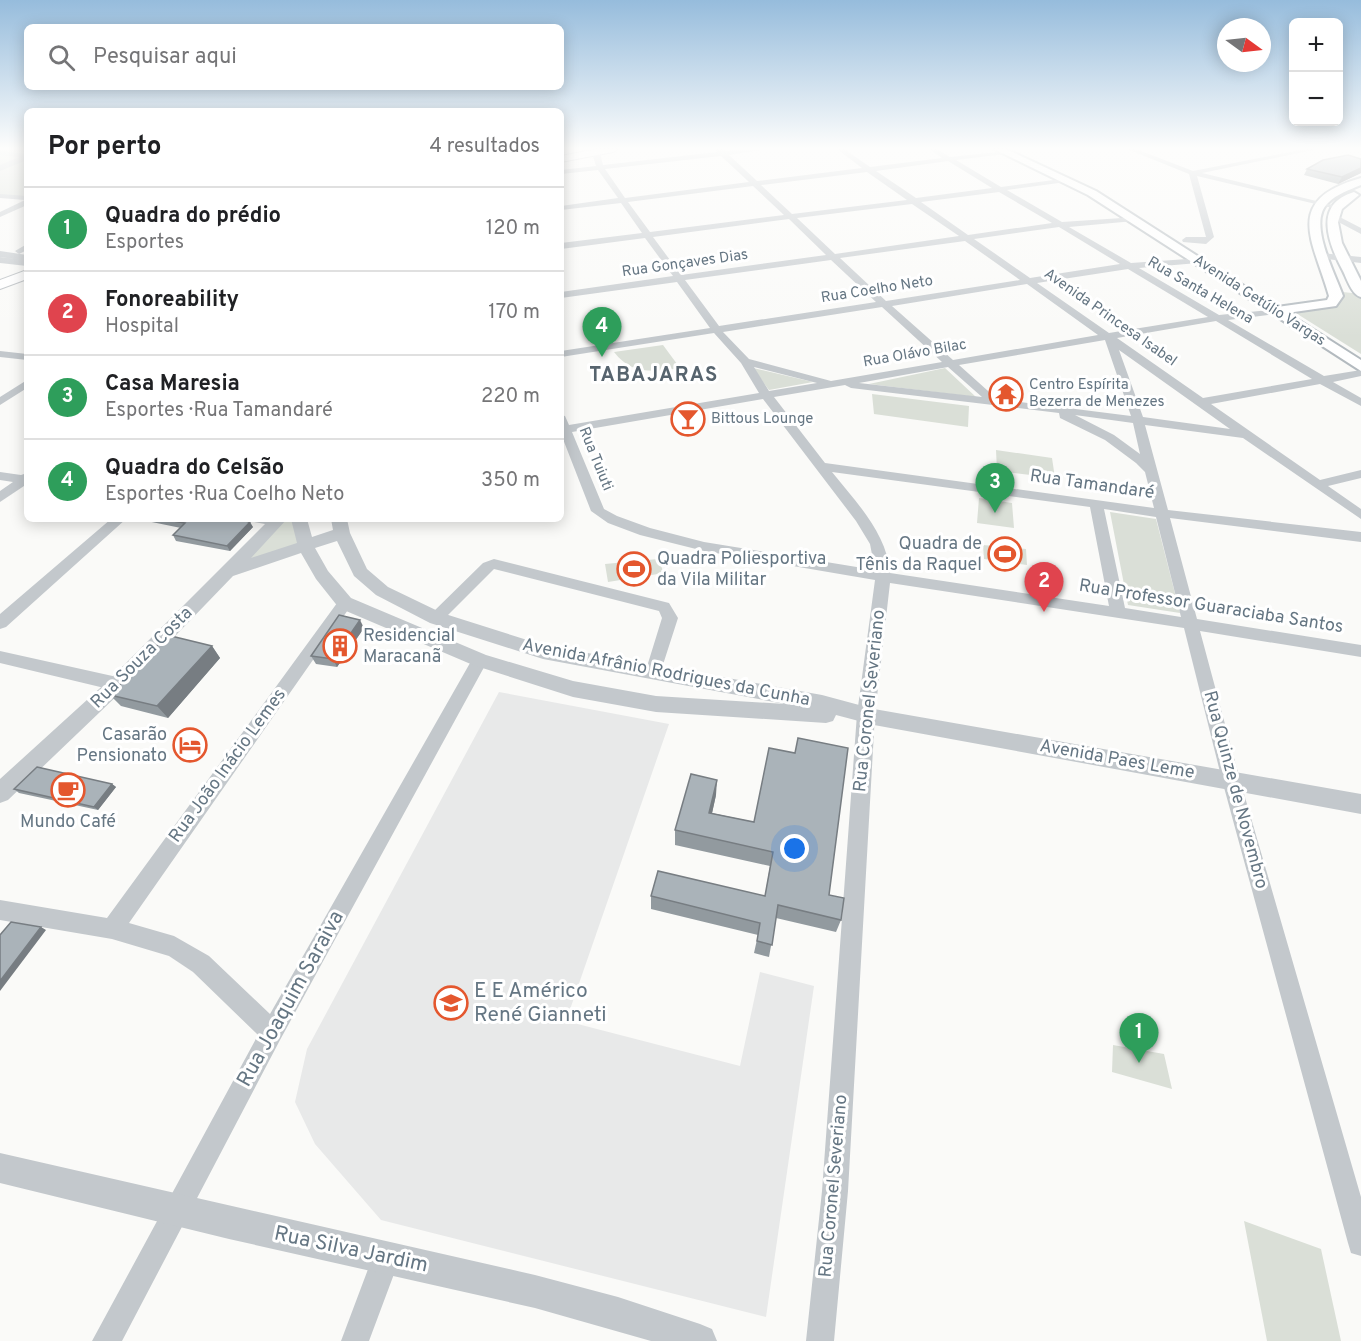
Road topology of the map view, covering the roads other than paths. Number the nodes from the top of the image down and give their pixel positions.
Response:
1 (631, 212) edge
2 (785, 212) edge
3 (833, 212) edge
4 (929, 212) edge
5 (1035, 212) edge
6 (1124, 212) edge
7 (1134, 212) edge
8 (1203, 212) edge
9 (1316, 212) edge
10 (1333, 212) edge
11 (1339, 212) edge
12 (1336, 214) junction
13 (791, 217) junction
14 (1134, 219) junction
15 (1361, 219) edge
16 (1058, 225) junction
17 (1361, 231) edge
18 (647, 234) junction
19 (966, 238) junction
20 (1186, 240) junction
21 (564, 246) edge
22 (0, 249) edge
23 (0, 254) edge
24 (834, 256) junction
25 (1321, 256) junction
26 (24, 259) edge
27 (24, 259) edge
28 (24, 259) edge
29 (1343, 259) junction
30 (0, 260) edge
31 (24, 260) edge
32 (1198, 260) junction
33 (1361, 260) edge
34 (1127, 266) junction
35 (680, 278) junction
36 (1029, 282) junction
37 (0, 285) edge
38 (24, 287) edge
39 (1361, 293) edge
40 (564, 295) edge
41 (0, 297) edge
42 (884, 304) junction
43 (1291, 310) junction
44 (1275, 311) junction
45 (1218, 318) junction
46 (717, 331) junction
47 (1109, 337) junction
48 (0, 354) edge
49 (564, 354) edge
50 (1361, 354) edge
51 (24, 357) edge
52 (745, 361) junction
53 (949, 363) junction
54 (1361, 367) edge
55 (1361, 374) edge
56 (1321, 380) junction
57 (832, 383) junction
58 (24, 385) edge
59 (766, 395) junction
60 (0, 402) edge
61 (994, 402) junction
62 (1202, 402) junction
63 (1361, 403) edge
64 (1046, 408) junction
65 (1138, 420) junction
66 (564, 426) edge
67 (564, 431) edge
68 (1246, 434) junction
69 (819, 466) junction
70 (1149, 469) junction
71 (1361, 474) edge
72 (0, 476) edge
73 (24, 479) edge
74 (24, 480) edge
75 (1319, 484) junction
76 (0, 498) edge
77 (1096, 503) junction
78 (598, 511) joint
79 (1161, 513) junction
80 (1361, 515) edge
81 (116, 522) edge
82 (277, 522) edge
83 (300, 522) edge
84 (341, 526) edge
85 (1361, 537) edge
86 (306, 547) junction
87 (228, 572) junction
88 (883, 576) junction
89 (345, 603) junction
90 (1118, 611) junction
91 (436, 618) junction
92 (1191, 622) junction
93 (0, 623) edge
94 (1361, 651) edge
95 (0, 657) edge
96 (480, 660) junction
97 (653, 673) junction
98 (117, 684) junction
99 (868, 716) junction
100 (1231, 780) junction
101 (0, 793) edge
102 (1361, 804) edge
103 (0, 910) edge
104 (112, 929) junction
105 (272, 1032) junction
106 (0, 1168) edge
107 (175, 1211) junction
108 (1361, 1243) edge
109 (386, 1258) junction
110 (106, 1341) edge
111 (355, 1341) edge
112 (700, 1341) edge
113 (820, 1341) edge

1 - 18 street, Rua Coronel Severiano
2 - 13 street
3 - 13 street
4 - 19 street, Avenida Princesa Isabel
5 - 16 street, Rua Santa Helena
6 - 14 main road, Avenida Getúlio Vargas
7 - 20 main road, Avenida Getúlio Vargas
8 - 20 street
9 - 25 main road
10 - 12 street
11 - 12 main road
12 - 15 street
12 - 17 street
12 - 29 main road
13 - 18 street
13 - 24 street
14 - 16 street, Rua Gonçaves Dias
14 - 32 main road, Avenida Getúlio Vargas
16 - 19 street, Rua Gonçaves Dias
16 - 34 street, Rua Santa Helena
18 - 21 street
18 - 35 street, Rua Coronel Severiano
19 - 24 street, Rua Gonçaves Dias
19 - 36 street, Avenida Princesa Isabel
20 - 43 main road, Avenida Getúlio Vargas
22 - 26 street
23 - 27 street
24 - 35 street, Rua Gonçaves Dias
24 - 42 street
25 - 29 street
25 - 43 main road
28 - 30 street
29 - 33 street
29 - 39 main road
31 - 37 main road
32 - 34 street, Rua Coelho Neto
32 - 44 main road, Avenida Getúlio Vargas
34 - 36 street, Rua Coelho Neto
34 - 45 street, Rua Santa Helena
35 - 40 street, Rua Gonçaves Dias
35 - 46 street, Rua Coronel Severiano
36 - 42 street, Rua Coelho Neto
36 - 47 street, Avenida Princesa Isabel
38 - 41 main road
42 - 46 street, Rua Coelho Neto
42 - 53 street
43 - 44 main road
43 - 50 main road, Avenida Getúlio Vargas
44 - 45 street, Rua Olávo Bilac
44 - 54 main road, Avenida Getúlio Vargas
45 - 47 street, Rua Olávo Bilac
45 - 56 street, Rua Santa Helena
46 - 49 street, Rua Coelho Neto
46 - 52 street, Rua Coronel Severiano
47 - 53 street, Rua Olávo Bilac
47 - 62 street, Avenida Princesa Isabel
47 - 65 street, Rua Quinze de Novembro
48 - 51 street
52 - 57 street
52 - 59 street, Rua Coronel Severiano
53 - 57 street, Rua Olávo Bilac
53 - 61 street
55 - 56 street
56 - 62 street
56 - 63 street, Rua Santa Helena
57 - 59 street, Rua Olávo Bilac
57 - 61 street
58 - 60 street
59 - 66 street, Rua Olávo Bilac
59 - 69 street, Rua Coronel Severiano
61 - 64 street
62 - 68 street, Avenida Princesa Isabel
64 - 65 street
64 - 70 street
65 - 68 street
65 - 70 street, Rua Quinze de Novembro
67 - 78 street, Rua Tuiuti
68 - 75 street, Avenida Princesa Isabel
69 - 77 street, Rua Tamandaré
69 - 88 street, Rua Coronel Severiano
70 - 79 street, Rua Quinze de Novembro
71 - 75 street
72 - 73 street
74 - 76 street
75 - 80 street, Avenida Princesa Isabel
77 - 79 street, Rua Tamandaré
77 - 90 street
78 - 88 street, Rua Professor Guaraciaba Santos
79 - 85 street, Rua Tamandaré
79 - 92 street, Rua Quinze de Novembro
81 - 93 street
82 - 87 street, Rua Souza Costa
83 - 86 street, Avenida Afrânio Rodrigues da Cunha
84 - 86 street
84 - 91 street, Avenida Afrânio Rodrigues da Cunha
86 - 87 street
86 - 89 street, Avenida Afrânio Rodrigues da Cunha
87 - 98 street, Rua Souza Costa
88 - 90 street, Rua Professor Guaraciaba Santos
88 - 99 street, Rua Coronel Severiano
89 - 96 street, Avenida Afrânio Rodrigues da Cunha
89 - 104 street, Rua João Inácio Lemes
90 - 92 street, Rua Professor Guaraciaba Santos
91 - 97 street, Avenida Afrânio Rodrigues da Cunha
91 - 97 street
92 - 94 street, Rua Professor Guaraciaba Santos
92 - 100 street, Rua Quinze de Novembro
95 - 98 street
96 - 99 street, Avenida Afrânio Rodrigues da Cunha
96 - 105 street, Rua Joaquim Saraiva
97 - 99 street, Avenida Afrânio Rodrigues da Cunha
98 - 101 street, Rua Souza Costa
99 - 100 street, Avenida Paes Leme
99 - 113 street, Rua Coronel Severiano
100 - 102 street, Avenida Paes Leme
100 - 108 street, Rua Quinze de Novembro
103 - 104 street
104 - 105 street
105 - 107 street, Rua Joaquim Saraiva
106 - 107 street, Rua Silva Jardim
107 - 109 street, Rua Silva Jardim
107 - 110 street, Rua Joaquim Saraiva
109 - 111 street
109 - 112 street, Rua Silva Jardim

